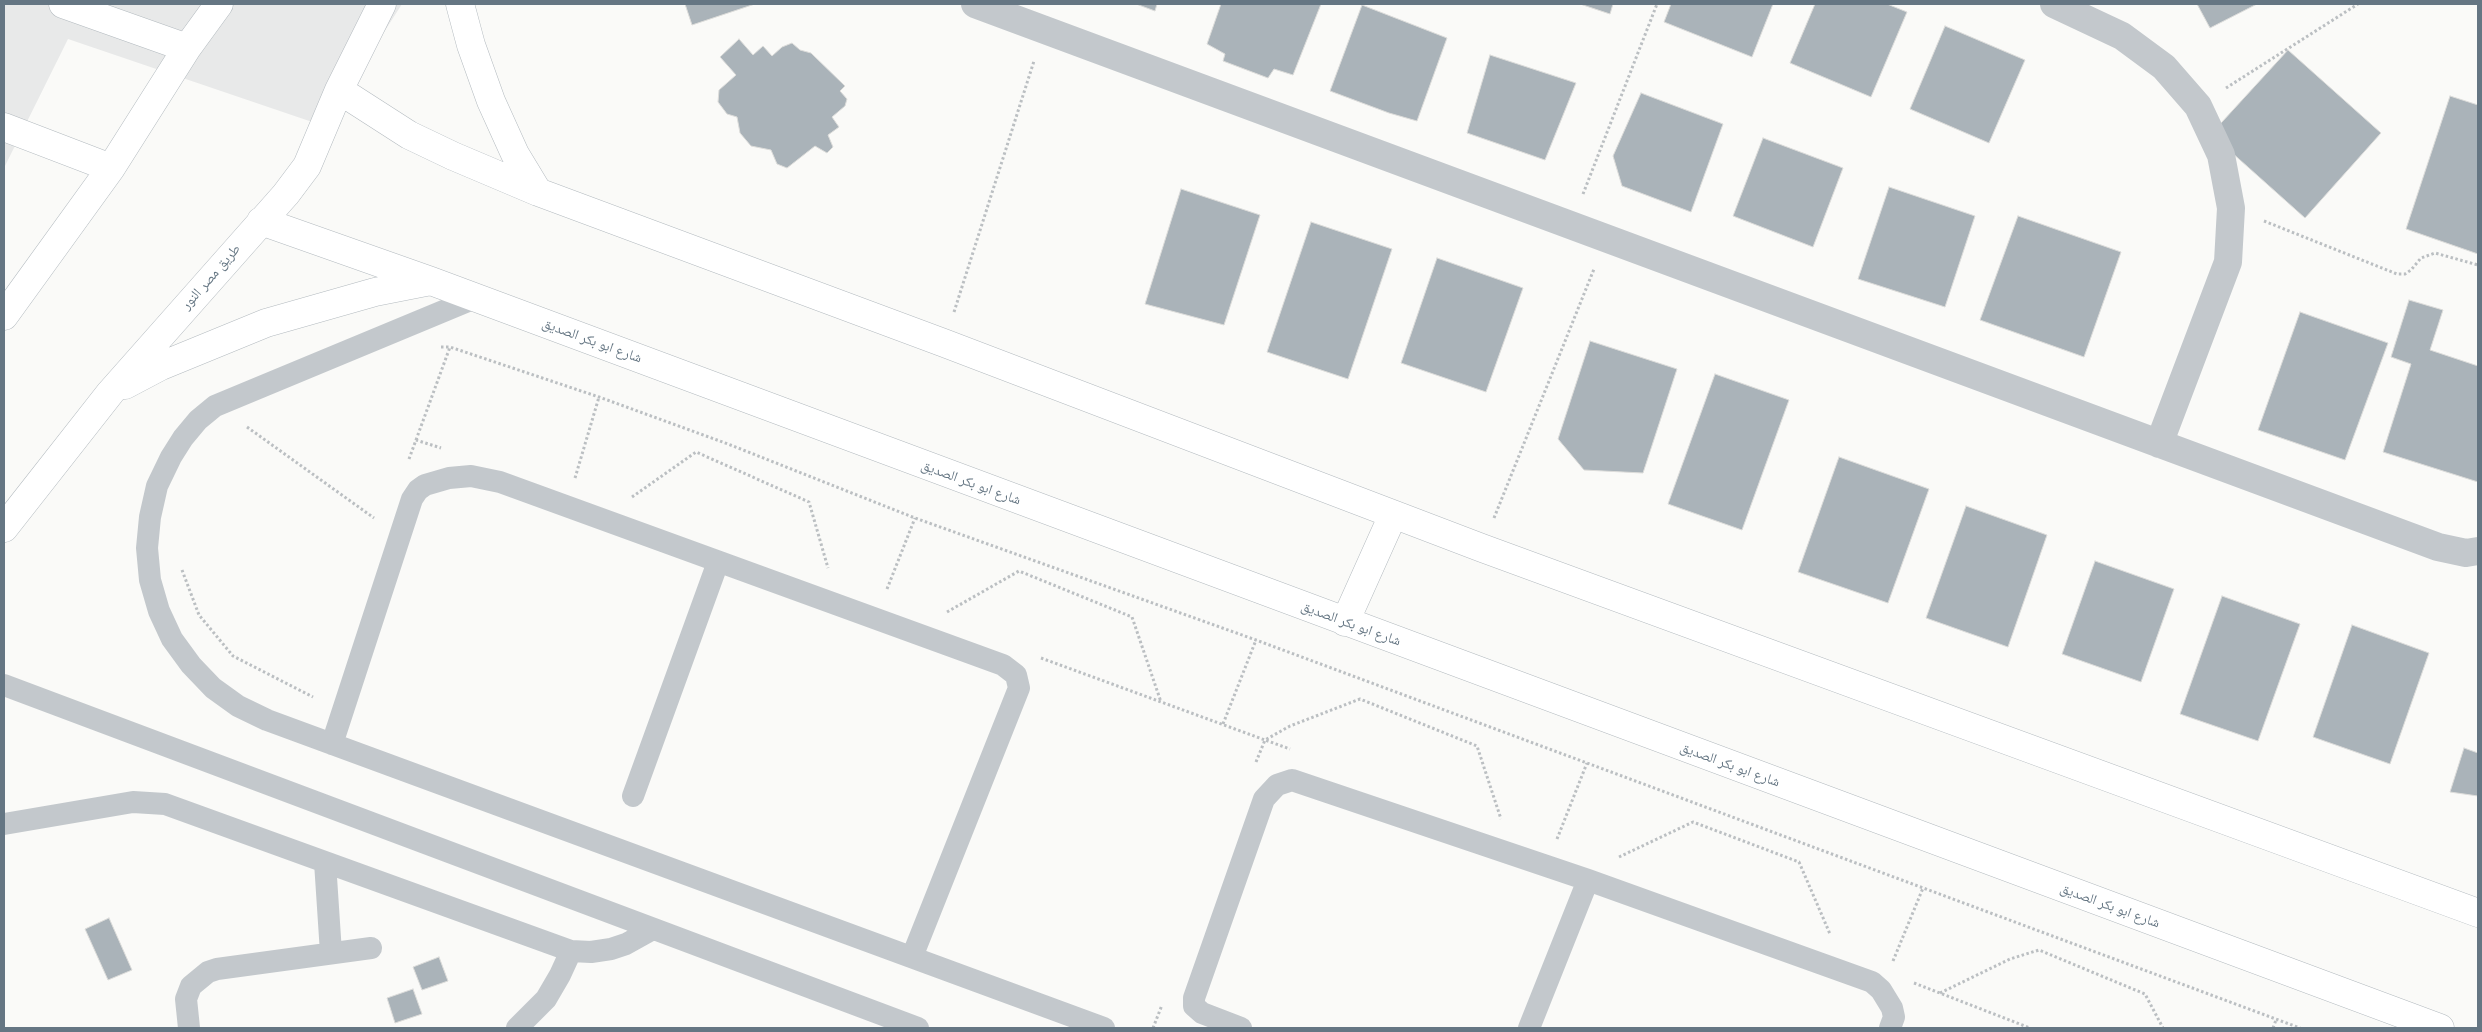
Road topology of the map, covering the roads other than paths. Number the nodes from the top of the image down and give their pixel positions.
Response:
1 (63, 4) edge
2 (219, 4) edge
3 (382, 4) edge
4 (460, 4) edge
5 (975, 4) edge
6 (2054, 4) edge
7 (187, 48) junction
8 (339, 90) junction
9 (4, 126) edge
10 (111, 168) junction
11 (538, 192) junction
12 (261, 221) junction
13 (431, 281) junction
14 (475, 298) junction
15 (4, 316) edge
16 (110, 393) junction
17 (2159, 444) junction
18 (1393, 515) junction
19 (4, 528) edge
20 (2478, 551) edge
21 (718, 562) junction
22 (1345, 622) junction
23 (4, 685) edge
24 (332, 744) junction
25 (633, 796) dead end
26 (4, 824) edge
27 (325, 862) junction
28 (1588, 880) junction
29 (2478, 913) edge
30 (653, 929) junction
31 (371, 948) dead end
32 (571, 951) junction
33 (331, 953) junction
34 (912, 957) junction
35 (189, 1028) edge
36 (517, 1028) edge
37 (918, 1028) edge
38 (1104, 1028) edge
39 (1241, 1028) edge
40 (1530, 1028) edge
41 (1890, 1028) edge
42 (2440, 1028) edge

1 - 7 main road
2 - 7 main road
3 - 8 main road, طريق مصر النور
4 - 11 main road
5 - 17 street
6 - 17 street
7 - 10 main road
8 - 11 main road
8 - 12 main road, طريق مصر النور
9 - 10 main road
10 - 15 main road
11 - 18 main road
12 - 13 main road, شارع ابو بكر الصديق
12 - 16 main road, طريق مصر النور
13 - 14 main road, شارع ابو بكر الصديق
13 - 16 main road
14 - 22 main road, شارع ابو بكر الصديق
14 - 24 lane
16 - 19 main road, طريق مصر النور
17 - 20 street
18 - 22 main road
18 - 29 main road
21 - 24 lane
21 - 25 lane
21 - 34 lane
22 - 42 main road, شارع ابو بكر الصديق
23 - 30 lane
24 - 34 lane
26 - 27 lane
27 - 32 lane
27 - 33 lane
28 - 39 lane
28 - 40 lane
28 - 41 lane
30 - 32 lane
30 - 37 lane
31 - 33 lane
32 - 36 lane
33 - 35 lane
34 - 38 lane

